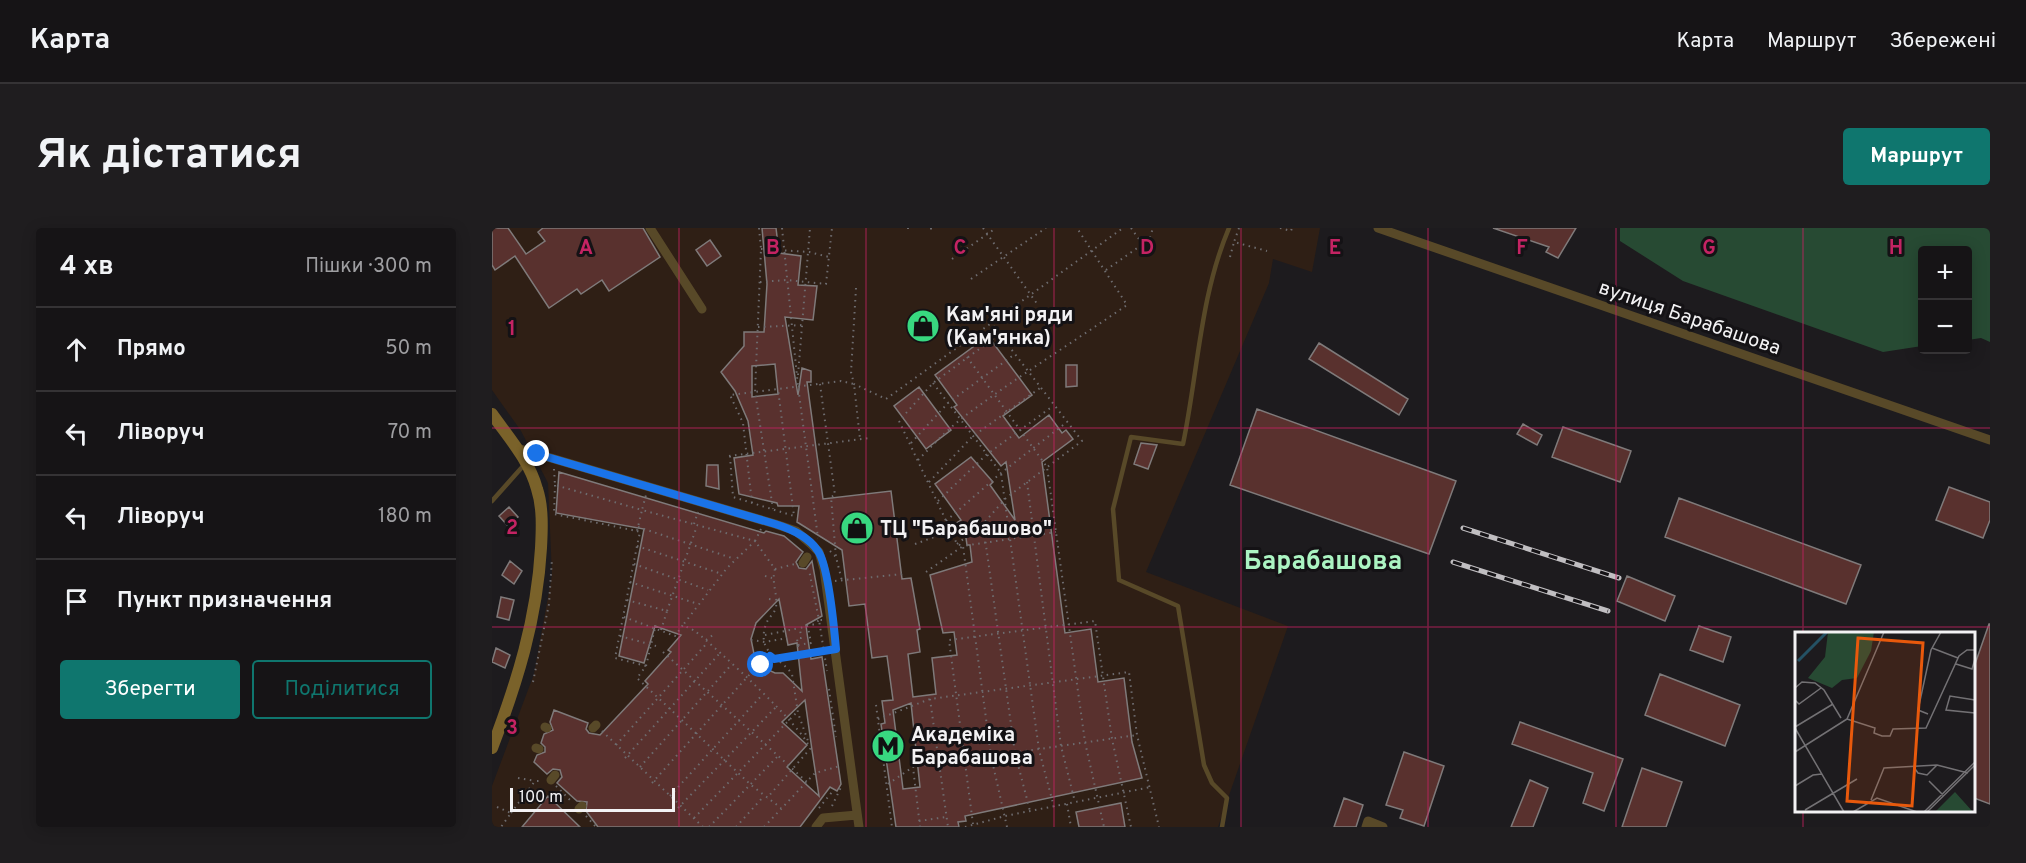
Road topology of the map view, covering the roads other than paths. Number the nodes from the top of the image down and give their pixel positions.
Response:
1 (650, 228) edge
2 (1229, 228) edge
3 (1378, 228) edge
4 (702, 309) dead end
5 (492, 414) edge
6 (1990, 440) edge
7 (517, 448) junction
8 (526, 463) junction
9 (492, 501) edge
10 (492, 748) edge
11 (857, 815) junction
12 (816, 827) edge
13 (859, 827) edge
14 (1222, 827) edge
15 (1366, 827) edge
16 (1383, 827) edge

1 - 4 street
2 - 14 lane
3 - 6 street, вулиця Барабашова
5 - 7 main road
7 - 8 main road
7 - 11 street
8 - 9 lane
8 - 10 main road
11 - 12 street
11 - 13 street
15 - 16 street

